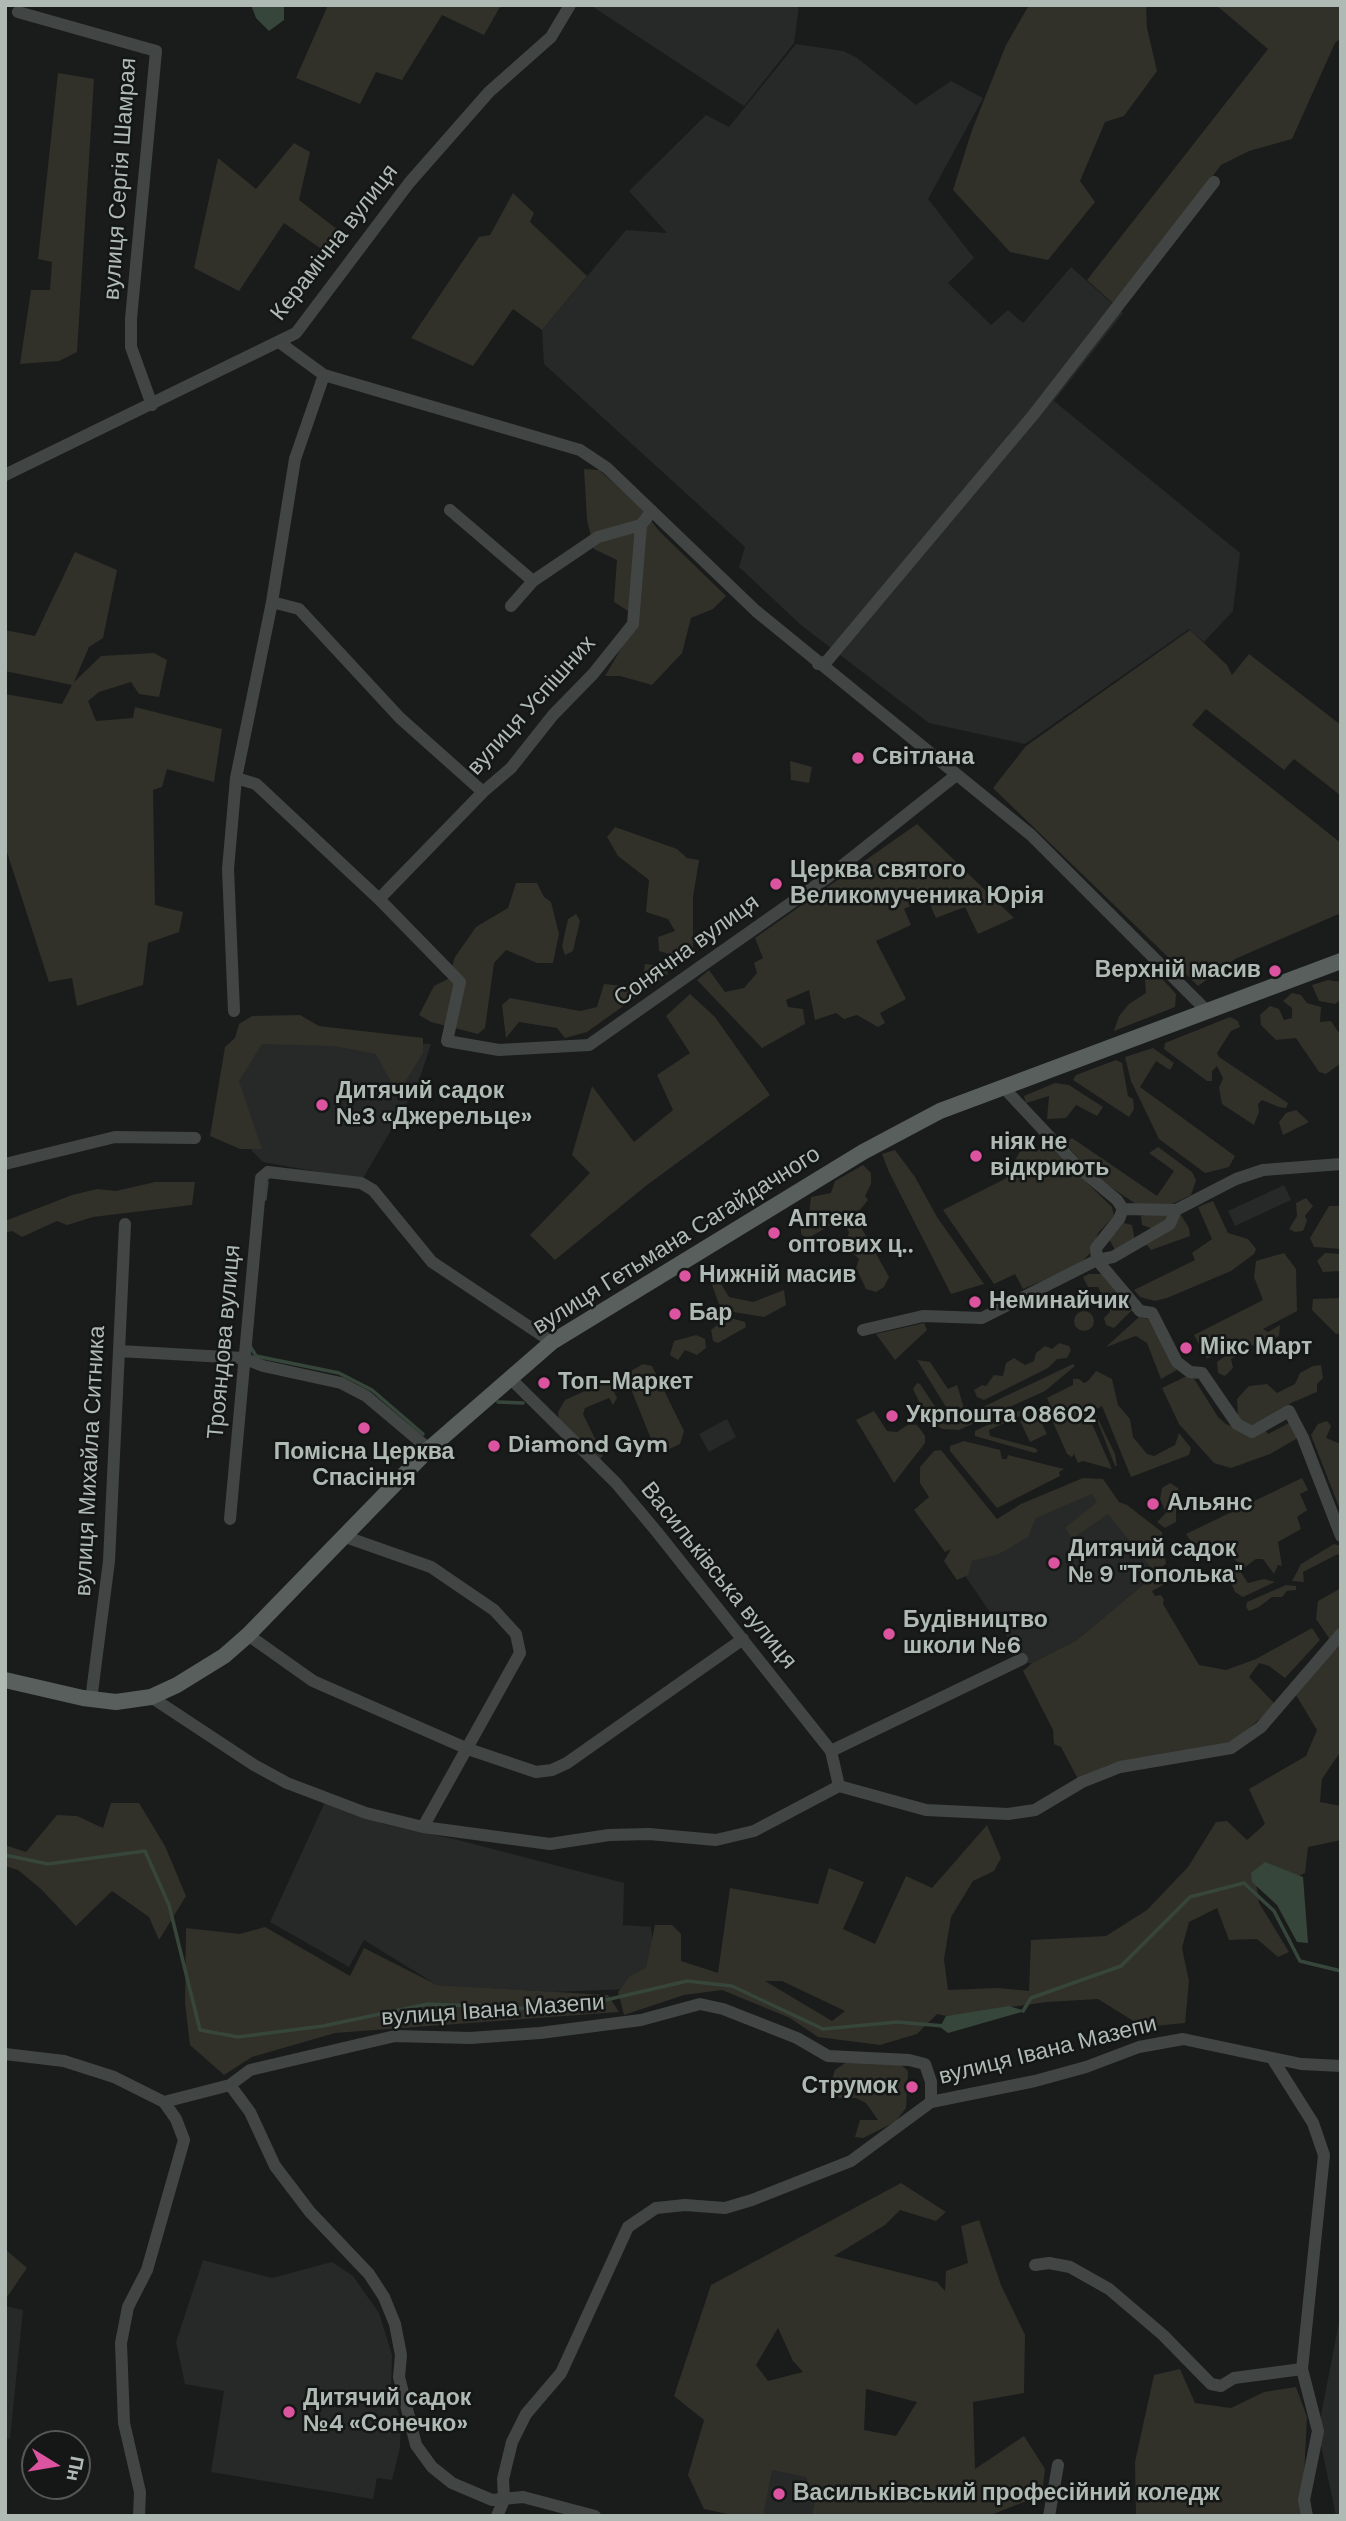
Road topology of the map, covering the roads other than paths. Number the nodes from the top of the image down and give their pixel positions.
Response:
1 (570, 5) edge
2 (18, 12) dead end
3 (1214, 182) dead end
4 (279, 342) junction
5 (324, 376) junction
6 (152, 405) junction
7 (5, 475) edge
8 (450, 510) dead end
9 (652, 511) junction
10 (640, 525) junction
11 (533, 580) junction
12 (272, 602) junction
13 (511, 606) dead end
14 (818, 664) junction
15 (955, 776) junction
16 (236, 778) junction
17 (483, 792) junction
18 (379, 899) junction
19 (1341, 961) edge
20 (234, 1011) dead end
21 (1208, 1012) junction
22 (1003, 1087) junction
23 (195, 1138) dead end
24 (5, 1164) edge
25 (1341, 1164) edge
26 (1123, 1209) junction
27 (1176, 1210) junction
28 (125, 1224) dead end
29 (1097, 1261) junction
30 (863, 1331) dead end
31 (552, 1342) junction
32 (119, 1351) junction
33 (243, 1358) junction
34 (511, 1379) junction
35 (429, 1449) junction
36 (230, 1519) dead end
37 (343, 1536) junction
38 (1341, 1536) edge
39 (1341, 1634) edge
40 (248, 1635) junction
41 (743, 1639) junction
42 (1022, 1658) dead end
43 (5, 1680) edge
44 (151, 1697) junction
45 (91, 1700) junction
46 (468, 1749) junction
47 (831, 1751) junction
48 (839, 1786) junction
49 (423, 1828) junction
50 (5, 2054) edge
51 (1272, 2059) junction
52 (1341, 2066) edge
53 (230, 2085) junction
54 (164, 2102) junction
55 (932, 2102) junction
56 (1035, 2265) dead end
57 (1303, 2369) junction
58 (1058, 2465) dead end
59 (504, 2500) junction
60 (139, 2516) edge
61 (497, 2516) edge
62 (595, 2516) edge
63 (1049, 2516) edge
64 (1307, 2516) edge

1 - 4 street, Керамічна вулиця
2 - 6 street, вулиця Сергія Шамрая
3 - 14 street
4 - 5 street
4 - 6 street, Керамічна вулиця
5 - 9 street
5 - 12 street
6 - 7 street, Керамічна вулиця
8 - 11 street
9 - 10 street
9 - 14 street
10 - 11 street
10 - 17 street, вулиця Успішних
11 - 13 street
12 - 16 street
12 - 17 street
14 - 15 street
15 - 18 street, Сонячна вулиця
15 - 21 street
16 - 18 street
16 - 20 street
17 - 18 street, вулиця Успішних
19 - 21 main road, вулиця Гетьмана Сагайдачного
21 - 22 main road, вулиця Гетьмана Сагайдачного
22 - 26 street
22 - 31 main road, вулиця Гетьмана Сагайдачного
23 - 24 street
25 - 27 street
26 - 27 street
26 - 29 street
27 - 29 street
28 - 32 street, вулиця Михайла Ситника
29 - 30 street
29 - 38 street
31 - 33 street, Трояндова вулиця
31 - 34 main road, вулиця Гетьмана Сагайдачного
32 - 33 street
32 - 45 street, вулиця Михайла Ситника
33 - 35 street
33 - 36 street, Трояндова вулиця
34 - 35 main road, вулиця Гетьмана Сагайдачного
34 - 41 street, Васильківська вулиця
35 - 37 main road, вулиця Гетьмана Сагайдачного
37 - 40 main road, вулиця Гетьмана Сагайдачного
37 - 46 street
39 - 48 street
40 - 44 main road, вулиця Гетьмана Сагайдачного
40 - 46 street
41 - 46 street
41 - 47 street, Васильківська вулиця
42 - 47 street
43 - 45 main road, вулиця Гетьмана Сагайдачного
44 - 45 main road, вулиця Гетьмана Сагайдачного
44 - 49 street
46 - 49 street
47 - 48 street, Васильківська вулиця
48 - 49 street
50 - 54 street
51 - 52 street, вулиця Івана Мазепи
51 - 55 street, вулиця Івана Мазепи
51 - 57 street
53 - 54 street
53 - 55 street, вулиця Івана Мазепи
53 - 59 street
54 - 60 street
55 - 59 street, вулиця Івана Мазепи
56 - 57 street
57 - 64 street
58 - 63 street
59 - 61 street, вулиця Івана Мазепи
59 - 62 street

